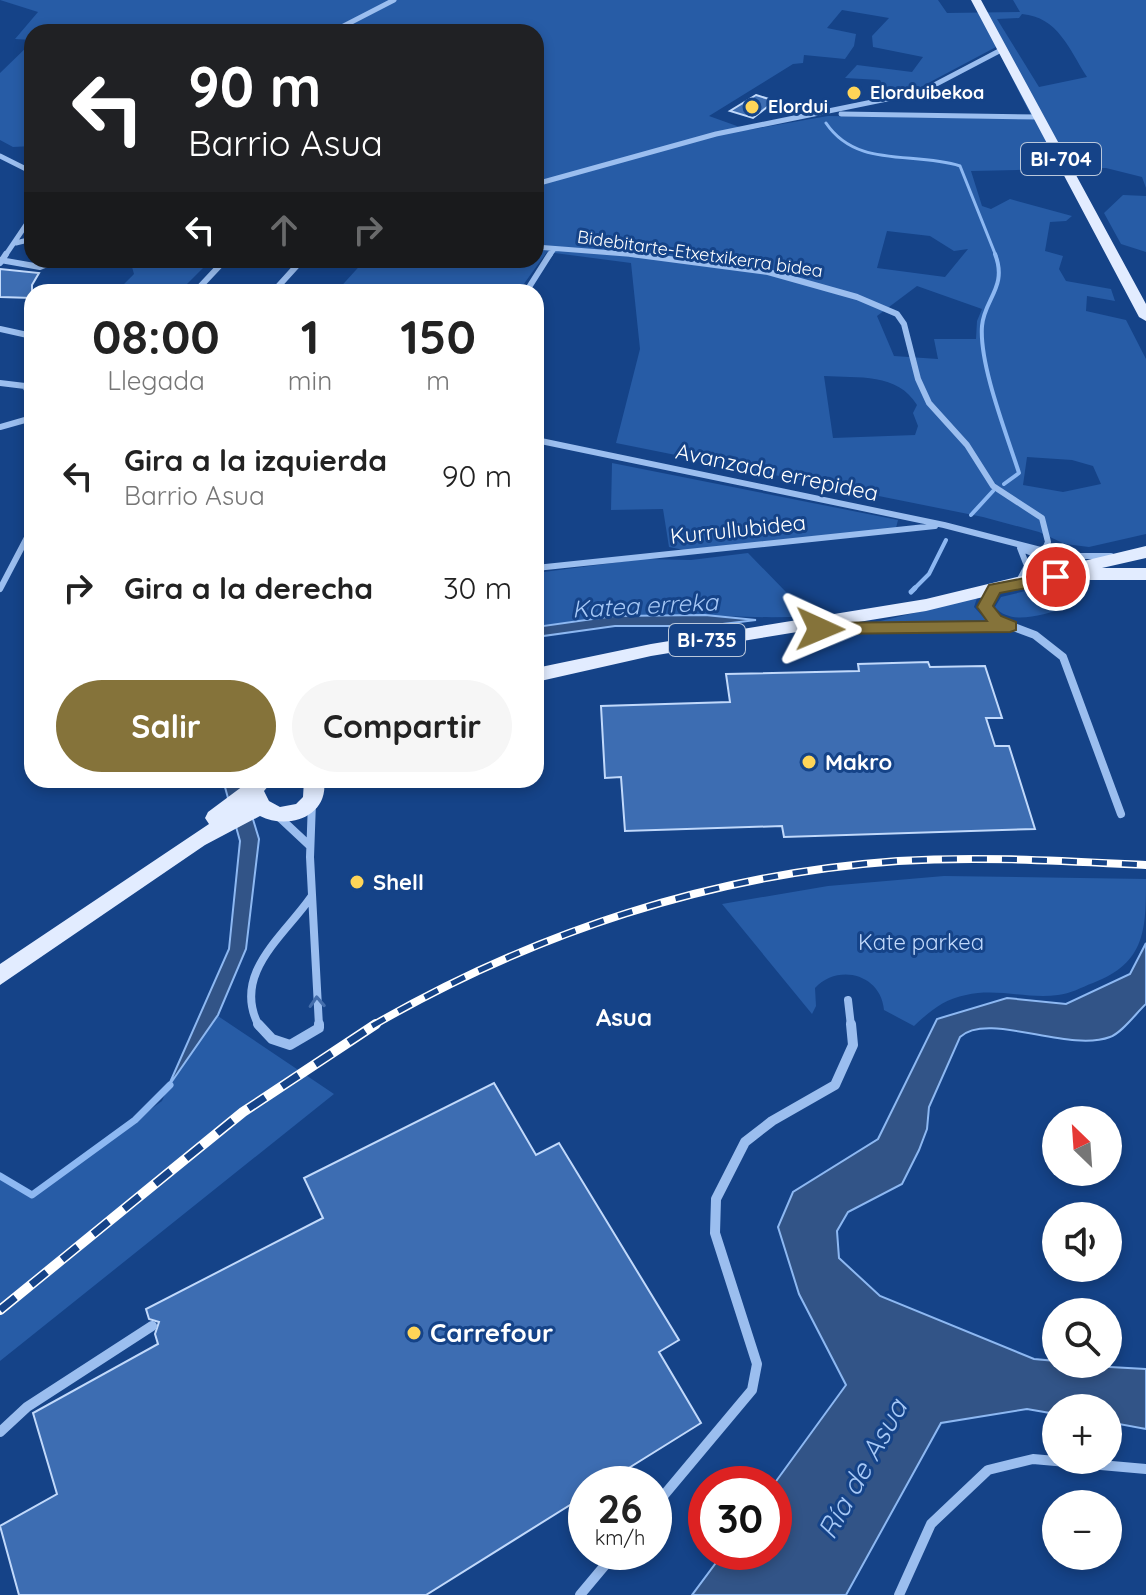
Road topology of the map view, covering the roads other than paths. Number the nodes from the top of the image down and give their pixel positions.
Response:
1 (394, 0) edge
2 (976, 0) edge
3 (348, 24) edge
4 (1003, 49) junction
5 (824, 113) junction
6 (1039, 117) junction
7 (0, 156) edge
8 (24, 168) edge
9 (544, 182) edge
10 (24, 229) edge
11 (24, 241) edge
12 (15, 243) junction
13 (544, 248) edge
14 (554, 249) junction
15 (1, 262) edge
16 (544, 264) edge
17 (24, 265) edge
18 (218, 268) edge
19 (295, 268) edge
20 (202, 284) edge
21 (280, 284) edge
22 (1146, 317) edge
23 (0, 329) edge
24 (24, 334) edge
25 (0, 383) edge
26 (24, 386) edge
27 (24, 420) edge
28 (0, 427) edge
29 (544, 442) edge
30 (944, 525) junction
31 (1011, 542) junction
32 (24, 543) edge
33 (1019, 547) junction
34 (1044, 551) junction
35 (1146, 552) edge
36 (1128, 555) junction
37 (544, 567) edge
38 (1072, 570) junction
39 (1096, 574) junction
40 (1146, 574) edge
41 (1037, 579) junction
42 (1018, 583) junction
43 (0, 589) edge
44 (995, 589) junction
45 (1010, 626) junction
46 (797, 627) junction
47 (544, 673) edge
48 (254, 788) edge
49 (260, 788) edge
50 (315, 788) edge
51 (316, 788) edge
52 (268, 811) junction
53 (1121, 814) dead end
54 (310, 847) junction
55 (153, 869) junction
56 (311, 897) junction
57 (11, 962) edge
58 (0, 976) edge
59 (848, 1000) dead end
60 (152, 1326) dead end
61 (0, 1432) edge
62 (1146, 1469) edge
63 (672, 1486) edge
64 (601, 1570) edge
65 (580, 1595) edge
66 (899, 1595) edge

1 - 3 street
2 - 4 main road, BI-704
4 - 5 street
4 - 6 main road, BI-704
5 - 6 street
5 - 9 street
6 - 22 main road, BI-704
7 - 8 street
10 - 12 street
11 - 12 street
12 - 15 street
13 - 14 street, Bidebitarte-Etxetxikerra bidea
14 - 16 street
14 - 34 street, Bidebitarte-Etxetxikerra bidea
15 - 17 street
18 - 20 street
19 - 21 street
23 - 24 street
25 - 26 street
27 - 28 street
29 - 30 street, Avanzada errepidea
30 - 31 street, Avanzada errepidea
30 - 37 street, Kurrullubidea
31 - 33 street
31 - 34 street, Avanzada errepidea
32 - 43 street
33 - 38 street
33 - 42 street
34 - 36 street, Avanzada errepidea
35 - 36 main road, BI-735
36 - 38 main road, BI-735
38 - 39 street
38 - 41 main road, BI-735
39 - 40 main road, BI-735
39 - 41 main road, BI-735
41 - 42 main road, BI-735
42 - 44 main road, BI-735
44 - 45 street
44 - 46 main road, BI-735
45 - 46 street
45 - 53 street
46 - 47 main road, BI-735
48 - 55 main road
49 - 52 main road
50 - 52 main road
51 - 54 street
52 - 54 street
52 - 55 main road
54 - 56 street
55 - 57 main road
56 -> 56 street
57 - 58 main road
59 - 63 street
60 - 61 street
62 - 66 street
64 - 65 street

